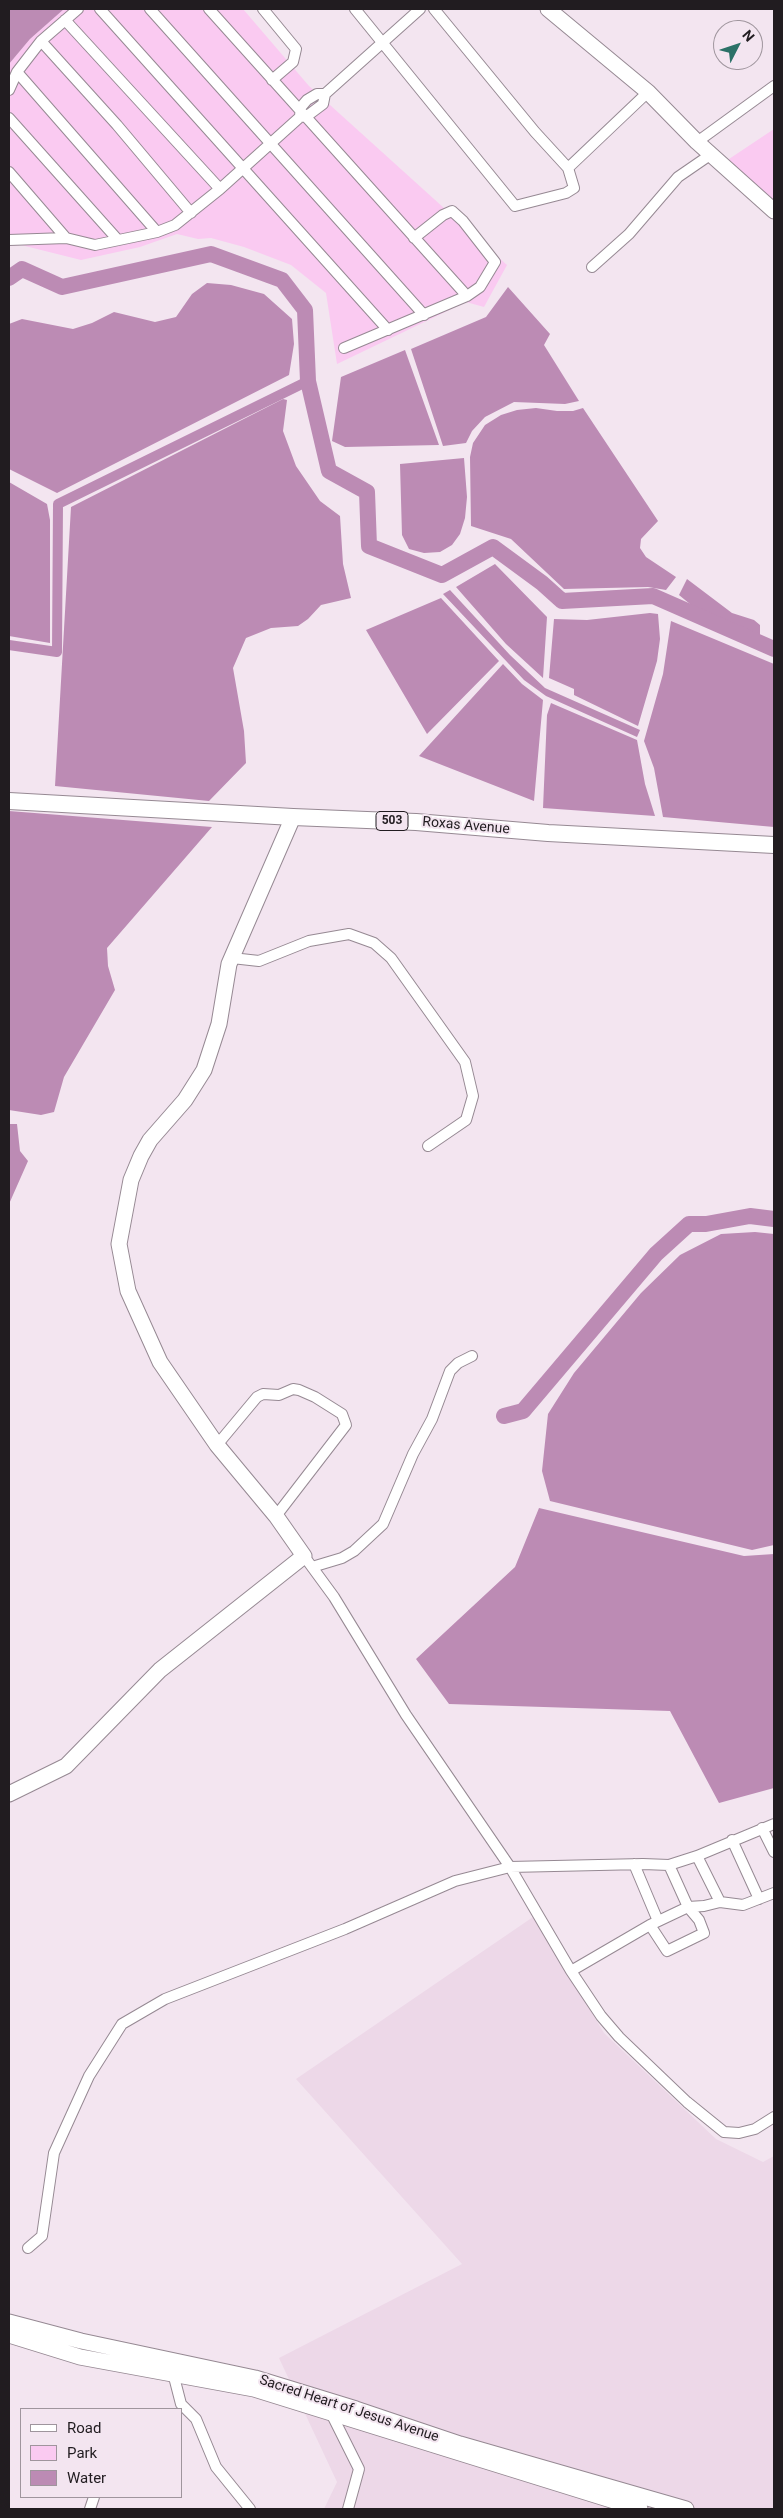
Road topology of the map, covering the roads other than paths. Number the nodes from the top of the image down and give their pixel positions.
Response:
1 (78, 9) edge
2 (100, 9) edge
3 (150, 9) edge
4 (210, 9) edge
5 (263, 9) edge
6 (355, 9) edge
7 (420, 9) edge
8 (434, 9) edge
9 (548, 9) edge
10 (65, 20) junction
11 (41, 41) junction
12 (382, 43) junction
13 (17, 72) junction
14 (272, 80) junction
15 (774, 86) edge
16 (9, 90) edge
17 (648, 92) junction
18 (301, 115) junction
19 (9, 118) edge
20 (271, 142) junction
21 (697, 142) junction
22 (710, 155) junction
23 (243, 167) junction
24 (568, 168) junction
25 (9, 172) edge
26 (220, 189) junction
27 (774, 212) edge
28 (191, 213) junction
29 (157, 232) junction
30 (66, 238) junction
31 (414, 238) junction
32 (9, 240) edge
33 (118, 240) junction
34 (592, 268) dead end
35 (467, 296) junction
36 (424, 315) junction
37 (388, 330) junction
38 (344, 348) dead end
39 (9, 801) edge
40 (293, 818) junction
41 (774, 845) edge
42 (232, 958) junction
43 (428, 1146) dead end
44 (472, 1356) dead end
45 (218, 1444) junction
46 (276, 1516) junction
47 (308, 1561) junction
48 (9, 1794) edge
49 (774, 1824) edge
50 (762, 1828) junction
51 (732, 1840) junction
52 (774, 1852) edge
53 (697, 1856) junction
54 (634, 1864) junction
55 (669, 1865) junction
56 (510, 1868) junction
57 (774, 1893) edge
58 (759, 1899) junction
59 (720, 1902) junction
60 (688, 1907) junction
61 (654, 1923) junction
62 (570, 1971) junction
63 (774, 2117) edge
64 (28, 2248) dead end
65 (9, 2322) edge
66 (9, 2335) edge
67 (173, 2373) junction
68 (178, 2406) edge
69 (182, 2409) edge
70 (332, 2414) junction
71 (250, 2509) edge
72 (348, 2509) edge
73 (640, 2509) edge
74 (686, 2509) edge

1 - 10 street
2 - 23 street
3 - 20 street
4 - 14 street
5 - 14 street
6 - 12 street
7 - 12 street
8 - 24 street
9 - 17 street
10 - 11 street
10 - 26 street
11 - 13 street
11 - 28 street
12 - 18 street
12 - 24 street
13 - 16 street
13 - 29 street
14 - 18 street
15 - 21 street
17 - 21 street
17 - 24 street
18 - 20 street
18 - 31 street
19 - 33 street
20 - 23 street
20 - 36 street
21 - 22 street
22 - 27 street
22 - 34 street
23 - 26 street
23 - 37 street
25 - 30 street
26 - 28 street
28 - 29 street
29 - 33 street
30 - 32 street
30 - 33 street
31 - 35 street
31 - 35 street
35 - 36 street
36 - 37 street
37 - 38 street
39 - 40 main road, Roxas Avenue / 503
40 - 41 main road, Roxas Avenue / 503
40 - 42 street
42 - 43 street
42 - 45 street
44 - 47 street
45 - 46 street
45 - 46 street
46 - 47 street
47 - 48 street
47 - 56 street
49 - 50 street
50 - 51 street
50 - 52 street
51 - 53 street
51 - 58 street
53 - 55 street
53 - 59 street
54 - 55 street
54 - 56 street
54 - 61 street
55 - 60 street
56 - 62 street
56 - 64 street
57 - 58 street
58 - 59 street
59 - 60 street
60 - 61 street
60 - 61 street
61 - 62 street
62 - 63 street
65 - 74 street, Sacred Heart of Jesus Avenue
66 - 67 street, Sacred Heart of Jesus Avenue
67 - 68 street
67 - 70 street, Sacred Heart of Jesus Avenue
69 - 71 street
70 - 72 street
70 - 73 street, Sacred Heart of Jesus Avenue

